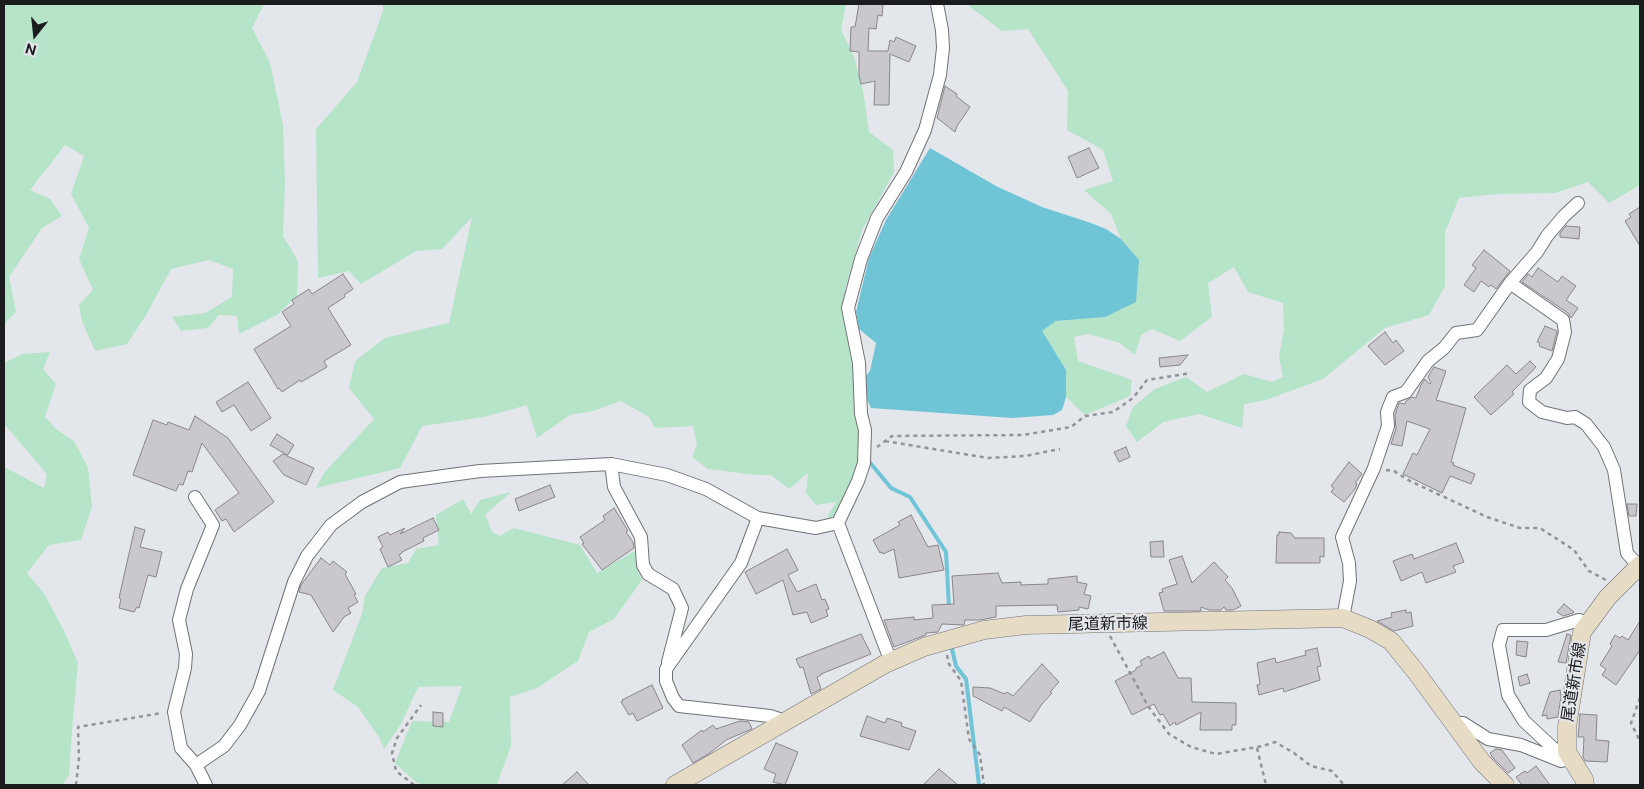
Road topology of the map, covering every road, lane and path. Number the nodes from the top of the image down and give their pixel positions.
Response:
1 (936, 4) edge
2 (1578, 204) dead end
3 (1510, 283) junction
4 (1191, 372) dead end
5 (885, 441) junction
6 (1060, 449) dead end
7 (864, 456) junction
8 (611, 464) junction
9 (1374, 468) junction
10 (195, 497) dead end
11 (758, 518) junction
12 (838, 523) junction
13 (1640, 564) edge
14 (1618, 588) junction
15 (1343, 618) junction
16 (1589, 623) junction
17 (1103, 624) junction
18 (943, 642) junction
19 (891, 662) junction
20 (666, 669) junction
21 (1640, 698) edge
22 (421, 705) dead end
23 (174, 712) junction
24 (1453, 723) junction
25 (783, 724) junction
26 (1640, 741) edge
27 (1257, 748) junction
28 (1570, 758) junction
29 (196, 765) junction
30 (76, 785) edge
31 (206, 785) edge
32 (414, 785) edge
33 (675, 785) edge
34 (984, 785) edge
35 (1266, 785) edge
36 (1344, 785) edge
37 (1505, 785) edge
38 (1585, 785) edge

1 - 7 street
2 - 3 street
3 - 9 street
3 - 13 street
4 - 5 path
5 - 6 path
5 - 7 path
7 - 12 street
8 - 11 street
8 - 20 street
8 - 29 street
9 - 14 path
9 - 15 street
10 - 23 street
11 - 12 street
11 - 20 street
12 - 19 street
13 - 14 main road, 尾道新市線
14 - 16 main road, 尾道新市線
15 - 17 main road, 尾道新市線
15 - 24 main road, 尾道新市線
16 - 28 main road, 尾道新市線
16 - 28 street
17 - 18 main road, 尾道新市線
17 - 27 path
18 - 19 main road, 尾道新市線
18 - 34 path
19 - 25 main road, 尾道新市線
20 - 25 street
21 - 26 path
22 - 32 path
23 - 29 street
23 - 30 path
24 - 28 street
24 - 37 main road, 尾道新市線
25 - 33 main road, 尾道新市線
27 - 35 path
27 - 36 path
28 - 38 main road, 尾道新市線
29 - 31 street

